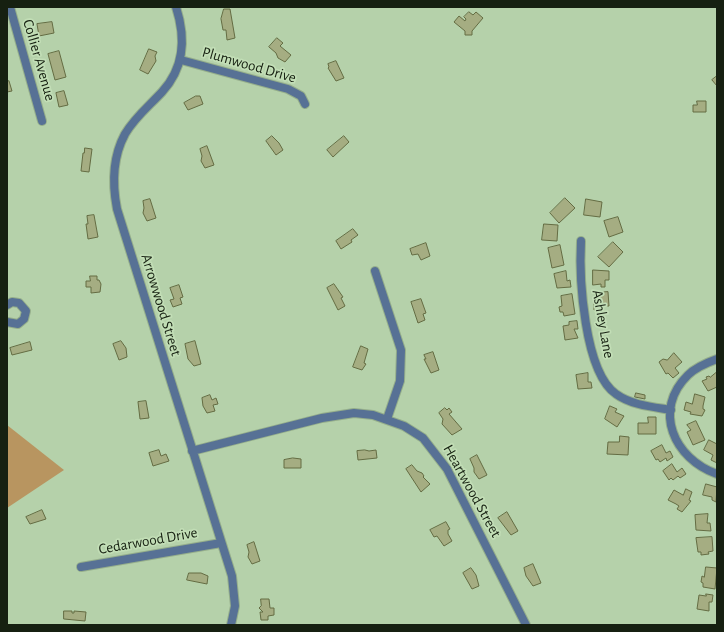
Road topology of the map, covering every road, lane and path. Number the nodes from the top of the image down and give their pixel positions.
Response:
1 (10, 7) edge
2 (176, 7) edge
3 (181, 60) junction
4 (306, 104) dead end
5 (42, 121) dead end
6 (582, 241) dead end
7 (375, 272) dead end
8 (7, 305) edge
9 (7, 322) edge
10 (717, 359) edge
11 (671, 410) junction
12 (387, 419) junction
13 (192, 451) junction
14 (717, 474) edge
15 (220, 543) junction
16 (81, 567) dead end
17 (232, 625) edge
18 (526, 625) edge

1 - 5 street, Collier Avenue
2 - 3 street, Arrowwood Street
3 - 4 street, Plumwood Drive
3 - 13 street, Arrowwood Street
6 - 11 street, Ashley Lane
7 - 12 street
8 - 9 street
10 - 11 street
11 - 14 street
12 - 13 street, Heartwood Street
12 - 18 street, Heartwood Street
13 - 15 street, Arrowwood Street
15 - 16 street, Cedarwood Drive
15 - 17 street, Arrowwood Street

